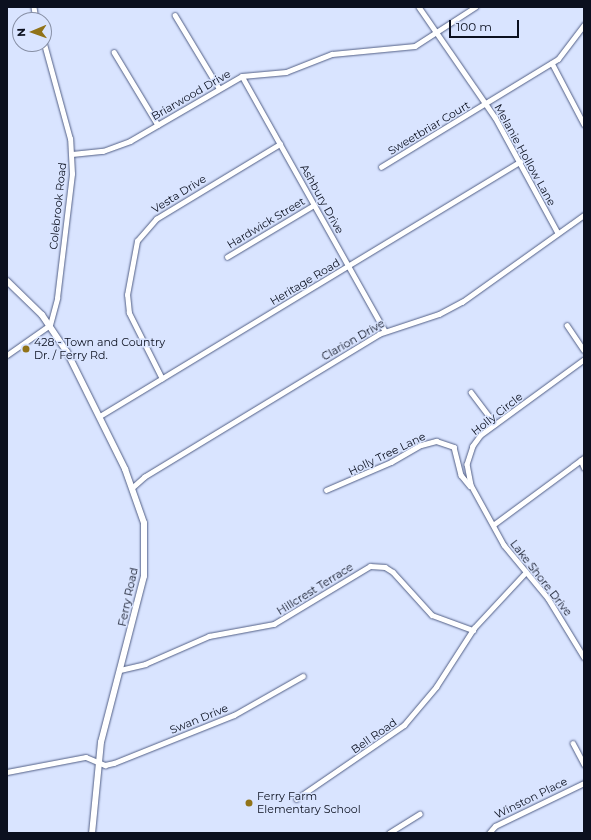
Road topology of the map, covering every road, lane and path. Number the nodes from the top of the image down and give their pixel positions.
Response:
1 (419, 7) edge
2 (475, 7) edge
3 (175, 15) dead end
4 (584, 25) edge
5 (437, 33) junction
6 (46, 52) edge
7 (114, 52) dead end
8 (552, 63) junction
9 (242, 76) junction
10 (219, 88) junction
11 (486, 103) junction
12 (584, 124) edge
13 (158, 125) junction
14 (280, 144) junction
15 (72, 154) junction
16 (520, 162) junction
17 (381, 167) dead end
18 (314, 205) junction
19 (584, 214) edge
20 (558, 233) junction
21 (227, 257) dead end
22 (349, 266) junction
23 (7, 281) edge
24 (50, 325) junction
25 (567, 326) dead end
26 (385, 331) junction
27 (583, 347) edge
28 (7, 355) edge
29 (584, 360) edge
30 (162, 379) junction
31 (471, 392) dead end
32 (100, 416) junction
33 (495, 424) junction
34 (582, 459) edge
35 (584, 467) edge
36 (133, 487) junction
37 (473, 489) junction
38 (326, 490) dead end
39 (493, 525) junction
40 (526, 572) junction
41 (473, 630) junction
42 (584, 658) edge
43 (120, 670) junction
44 (303, 676) dead end
45 (573, 743) dead end
46 (98, 761) junction
47 (584, 764) edge
48 (7, 772) edge
49 (584, 783) edge
50 (296, 799) dead end
51 (419, 814) dead end
52 (92, 833) edge
53 (389, 833) edge
54 (489, 833) edge

1 - 5 street, Melanie Hollow Lane
2 - 5 street, Briarwood Drive
3 - 10 street
4 - 8 street, Sweetbriar Court
5 - 9 street, Briarwood Drive
5 - 11 street, Melanie Hollow Lane
6 - 15 street, Colebrook Road
7 - 13 street
8 - 11 street, Sweetbriar Court
8 - 12 street
9 - 10 street, Briarwood Drive
9 - 14 street, Ashbury Drive
10 - 13 street, Briarwood Drive
11 - 16 street, Melanie Hollow Lane
11 - 17 street, Sweetbriar Court
13 - 15 street, Briarwood Drive
14 - 18 street, Ashbury Drive
14 - 30 street, Vesta Drive
15 - 24 street, Colebrook Road
16 - 20 street, Melanie Hollow Lane
16 - 22 street, Heritage Road
18 - 21 street, Hardwick Street
18 - 22 street, Ashbury Drive
19 - 20 street, Clarion Drive
20 - 26 street, Clarion Drive
22 - 26 street, Ashbury Drive
22 - 30 street, Heritage Road
23 - 24 main road, Ferry Road
24 - 28 street
24 - 32 main road, Ferry Road
25 - 27 street
26 - 36 street, Clarion Drive
29 - 33 street, Holly Circle
30 - 32 street, Heritage Road
31 - 33 street
32 - 36 main road, Ferry Road
33 - 37 street, Holly Circle
34 - 35 street
34 - 39 street
36 - 43 main road, Ferry Road
37 - 38 street, Holly Tree Lane
37 - 39 street, Holly Circle
39 - 40 street, Lake Shore Drive
40 - 41 street
40 - 42 street, Lake Shore Drive
41 - 43 street, Hillcrest Terrace
41 - 50 street, Bell Road
43 - 46 main road, Ferry Road
44 - 46 street, Swan Drive
45 - 47 street
46 - 48 street, Swan Drive
46 - 52 main road, Ferry Road
49 - 54 street, Winston Place
51 - 53 street

